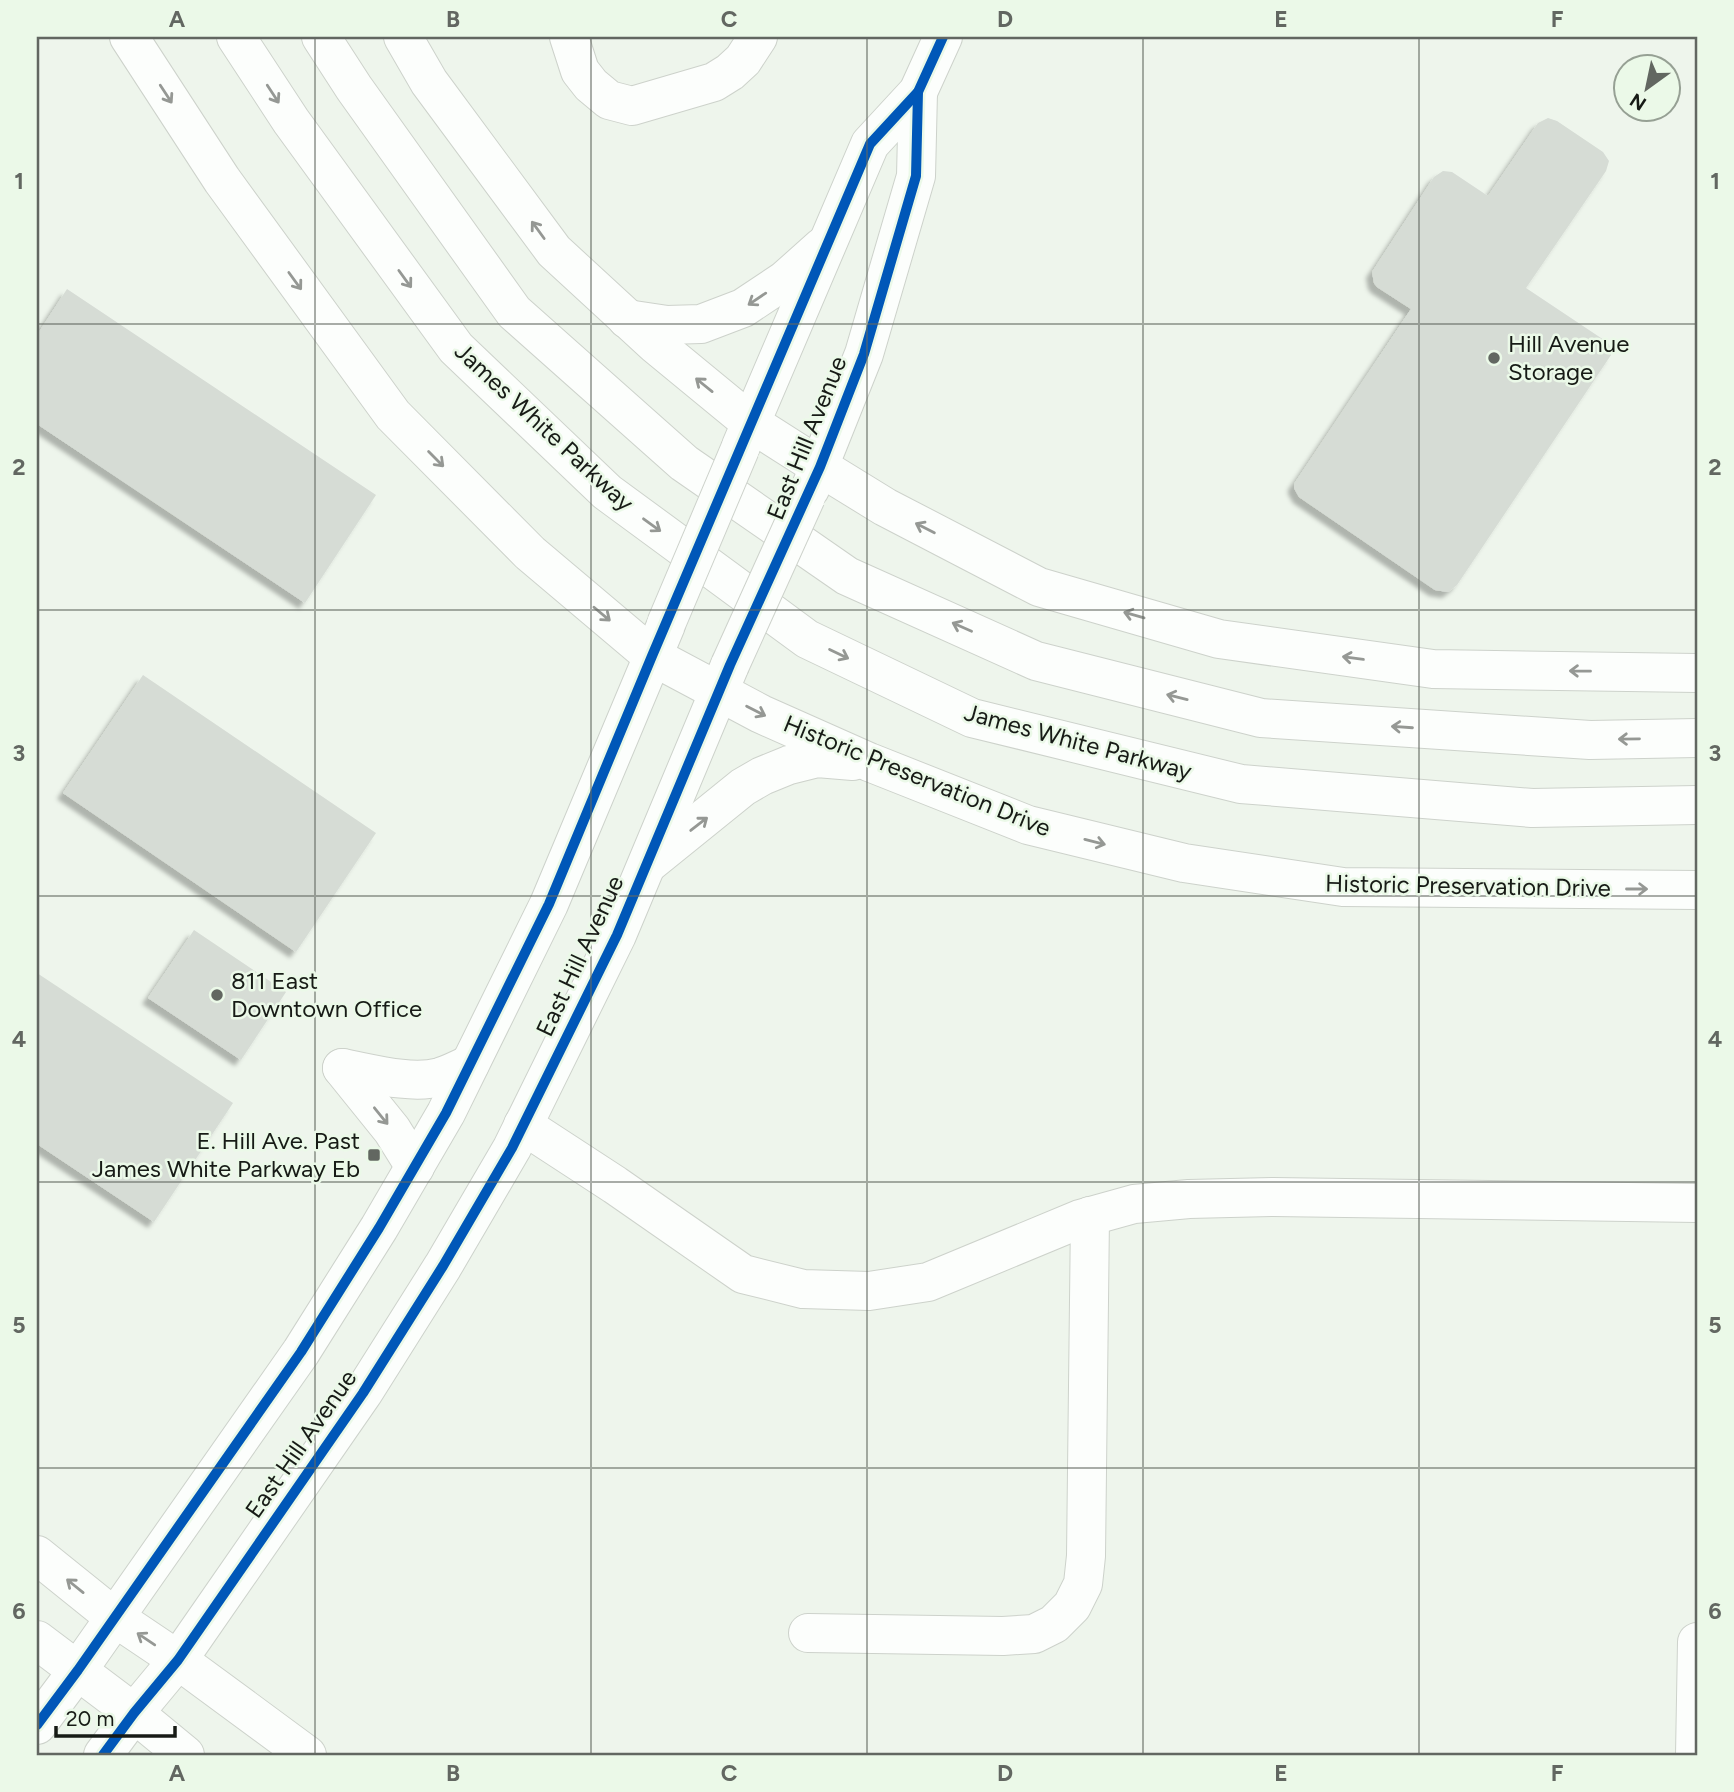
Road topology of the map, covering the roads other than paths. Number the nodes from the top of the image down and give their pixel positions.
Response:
1 (129, 37) edge
2 (236, 37) edge
3 (321, 37) edge
4 (403, 37) edge
5 (569, 37) edge
6 (758, 37) edge
7 (943, 37) edge
8 (918, 92) junction
9 (829, 241) junction
10 (627, 319) junction
11 (745, 436) junction
12 (813, 482) junction
13 (659, 640) junction
14 (1697, 673) edge
15 (725, 679) junction
16 (1697, 738) edge
17 (869, 762) junction
18 (1697, 805) edge
19 (645, 866) junction
20 (1697, 890) edge
21 (470, 1064) junction
22 (523, 1125) junction
23 (415, 1167) junction
24 (1697, 1203) edge
25 (1090, 1216) junction
26 (37, 1555) edge
27 (114, 1617) junction
28 (808, 1633) dead end
29 (37, 1640) edge
30 (1697, 1643) edge
31 (178, 1660) junction
32 (78, 1671) junction
33 (134, 1713) junction
34 (37, 1725) edge
35 (103, 1755) edge
36 (185, 1755) edge
37 (307, 1755) edge
38 (1695, 1755) edge

1 -> 13 main road, Historic Preservation Drive
2 -> 18 main road, James White Parkway
16 -> 3 main road
10 -> 4 main road
5 - 6 main road
7 - 8 main road, East Hill Avenue
8 - 9 main road, East Hill Avenue
8 - 12 main road, East Hill Avenue
9 -> 10 main road
9 - 11 main road, East Hill Avenue
11 -> 10 main road
11 - 12 main road
11 - 13 main road, East Hill Avenue, bridge
14 -> 12 main road
12 - 15 main road, East Hill Avenue, bridge
13 - 15 main road, Historic Preservation Drive
13 - 21 main road, East Hill Avenue
15 -> 17 main road, Historic Preservation Drive
15 - 19 main road, East Hill Avenue
19 -> 17 main road
17 -> 20 main road, Historic Preservation Drive
19 - 22 main road, East Hill Avenue
21 - 23 main road, East Hill Avenue
21 -> 23 main road
22 - 25 main road
22 - 31 main road, East Hill Avenue
23 - 27 main road, East Hill Avenue
24 - 25 main road
25 - 28 main road
27 -> 26 main road
31 -> 27 main road
27 - 32 main road, East Hill Avenue
29 - 32 main road
30 - 38 main road
31 - 33 main road, East Hill Avenue
31 - 37 main road
32 - 33 main road
32 - 34 main road, East Hill Avenue
33 - 35 main road, East Hill Avenue
33 - 36 main road

